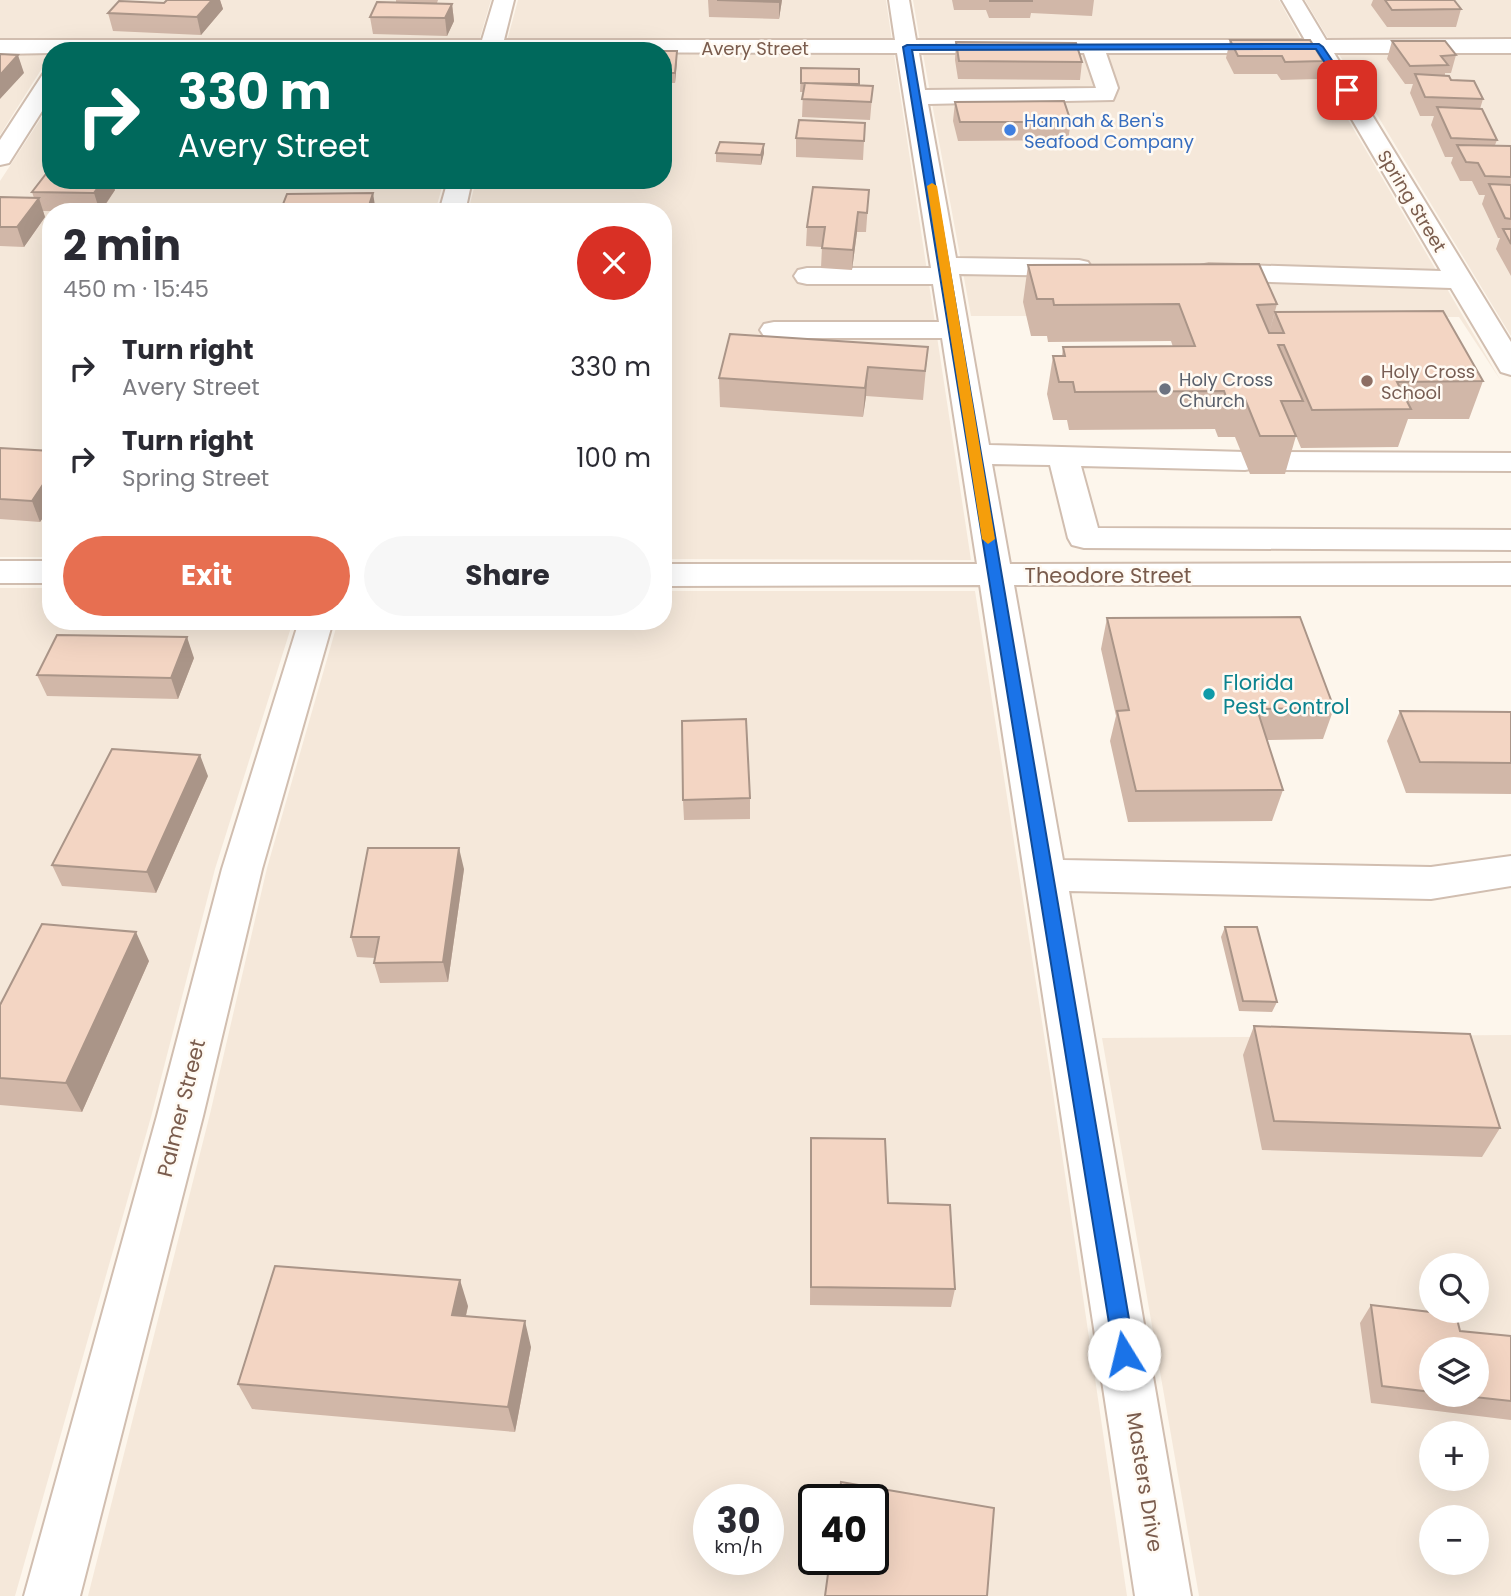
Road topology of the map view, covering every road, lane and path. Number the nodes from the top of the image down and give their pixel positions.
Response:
1 (505, 0) edge
2 (899, 0) edge
3 (1292, 0) edge
4 (492, 42) edge
5 (1511, 46) edge
6 (0, 47) edge
7 (907, 47) junction
8 (1093, 47) junction
9 (1319, 47) junction
10 (42, 48) edge
11 (672, 48) edge
12 (42, 93) edge
13 (916, 97) junction
14 (0, 158) edge
15 (1111, 269) edge
16 (946, 271) junction
17 (1181, 271) edge
18 (807, 276) dead end
19 (1459, 279) junction
20 (774, 330) dead end
21 (955, 330) junction
22 (1511, 366) edge
23 (975, 454) junction
24 (1063, 457) junction
25 (1245, 461) dead end
26 (1280, 461) edge
27 (1511, 462) edge
28 (1511, 540) edge
29 (0, 572) edge
30 (42, 572) edge
31 (1511, 574) edge
32 (672, 575) edge
33 (994, 575) junction
34 (313, 630) edge
35 (1511, 872) edge
36 (1045, 876) junction
37 (51, 1596) edge
38 (1163, 1596) edge

1 - 4 street
2 - 7 street, Masters Drive
3 - 9 street, Spring Street
5 - 9 street, Avery Street
6 - 10 street, Avery Street
7 - 8 street, Avery Street
7 - 11 street, Avery Street
7 - 13 street, Masters Drive
8 - 9 street, Avery Street
8 - 13 street
9 - 19 street, Spring Street
12 - 14 street
13 - 16 street, Masters Drive
15 - 16 street
16 - 18 street
16 - 21 street, Masters Drive
17 - 19 street
19 - 22 street, Spring Street
20 - 21 street
21 - 23 street, Masters Drive
23 - 24 street
23 - 33 street, Masters Drive
24 - 25 street
24 - 28 street
26 - 27 street
29 - 30 street
31 - 33 street, Theodore Street
32 - 33 street, Theodore Street
33 - 36 street, Masters Drive
34 - 37 street, Palmer Street
35 - 36 street
36 - 38 street, Masters Drive

